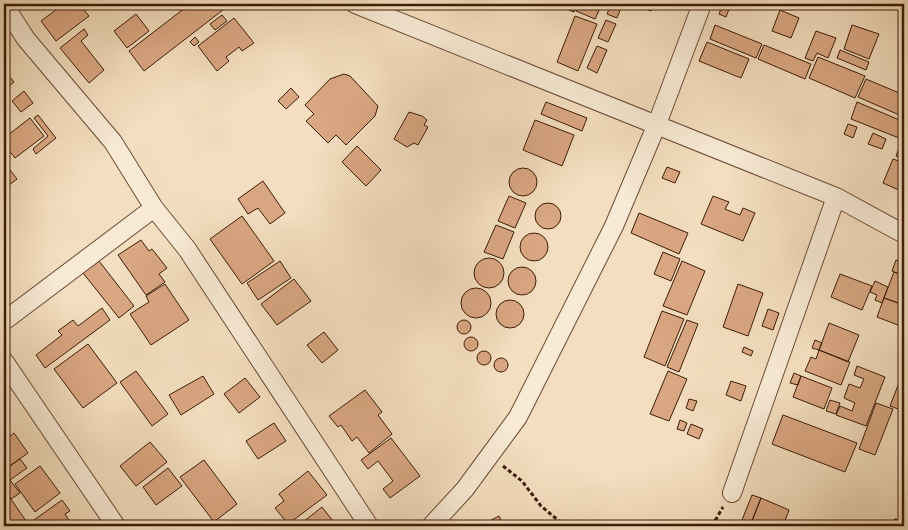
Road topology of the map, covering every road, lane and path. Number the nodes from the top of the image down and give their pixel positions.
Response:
1 (355, 4) edge
2 (702, 4) edge
3 (4, 5) edge
4 (657, 124) junction
5 (836, 197) junction
6 (154, 208) junction
7 (904, 234) edge
8 (4, 321) edge
9 (4, 361) edge
10 (488, 456) junction
11 (732, 493) joint
12 (904, 513) edge
13 (116, 526) edge
14 (369, 526) edge
15 (431, 526) edge
16 (565, 526) edge
17 (712, 526) edge
18 (889, 526) edge

1 - 4 street
2 - 4 street
3 - 6 street
4 - 5 street
4 - 10 street
5 - 7 street
5 - 11 street
6 - 8 street
6 - 14 street
9 - 13 street
10 - 15 street
10 - 16 path
11 - 17 path
12 - 18 path

